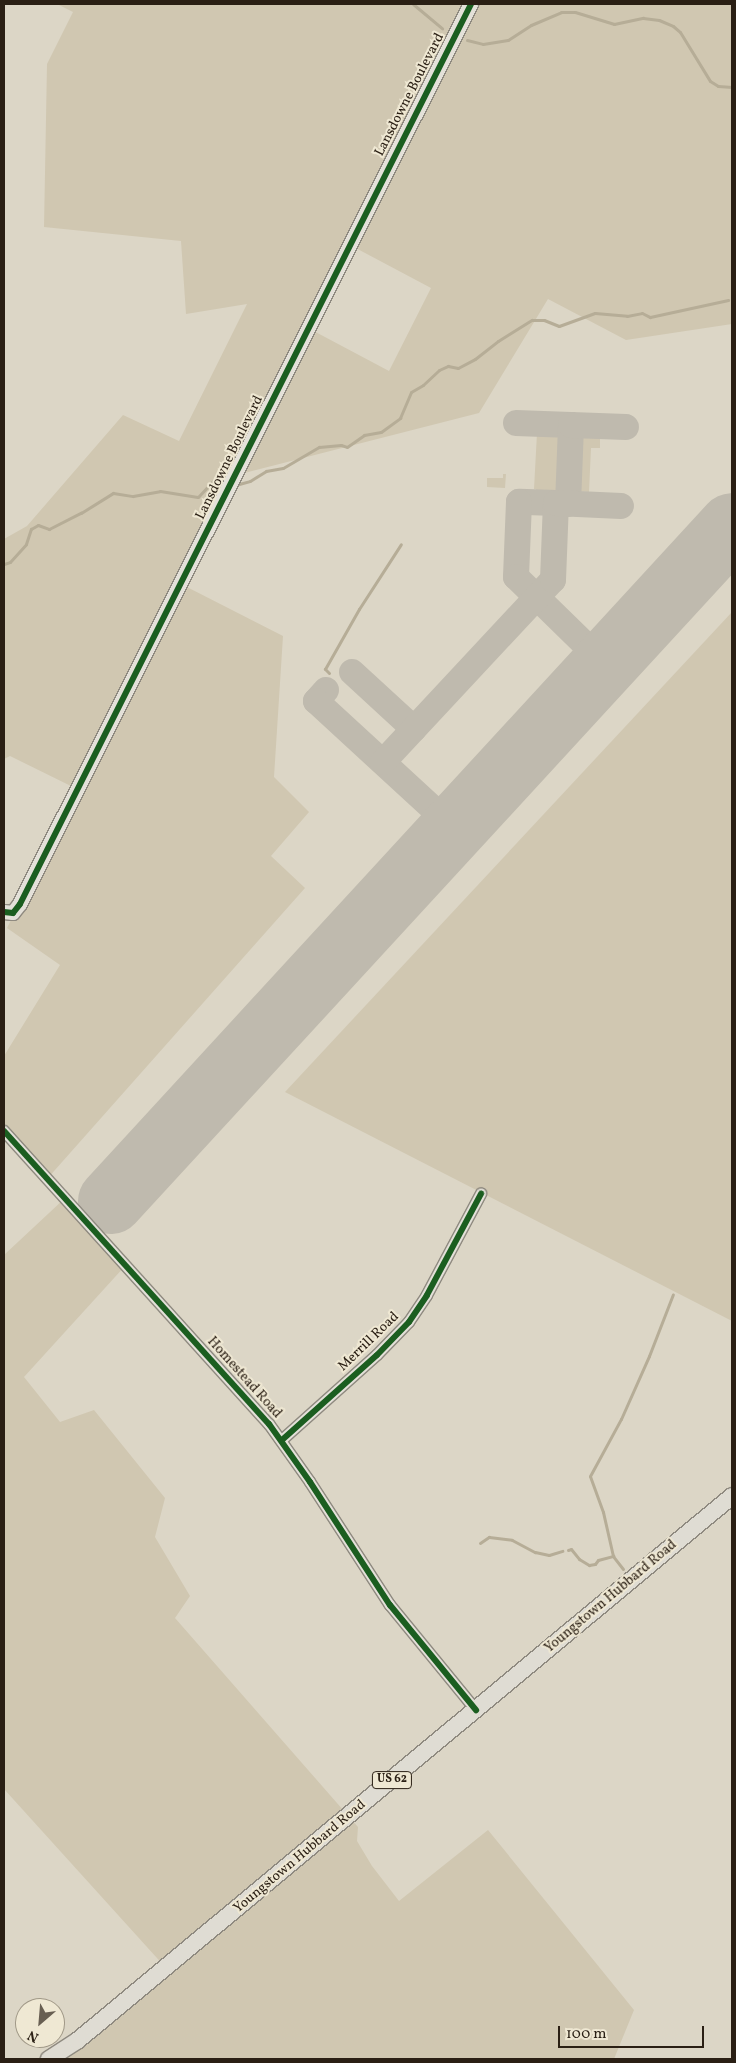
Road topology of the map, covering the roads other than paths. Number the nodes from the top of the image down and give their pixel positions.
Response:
1 (471, 4) edge
2 (4, 912) edge
3 (4, 1131) edge
4 (481, 1194) dead end
5 (282, 1440) junction
6 (732, 1496) edge
7 (476, 1710) junction
8 (49, 2059) edge

1 - 2 street, Lansdowne Boulevard
3 - 5 street, Homestead Road
4 - 5 street, Merrill Road
5 - 7 street, Homestead Road
6 - 7 main road, Youngstown Hubbard Road / US 62
7 - 8 main road, Youngstown Hubbard Road / US 62

